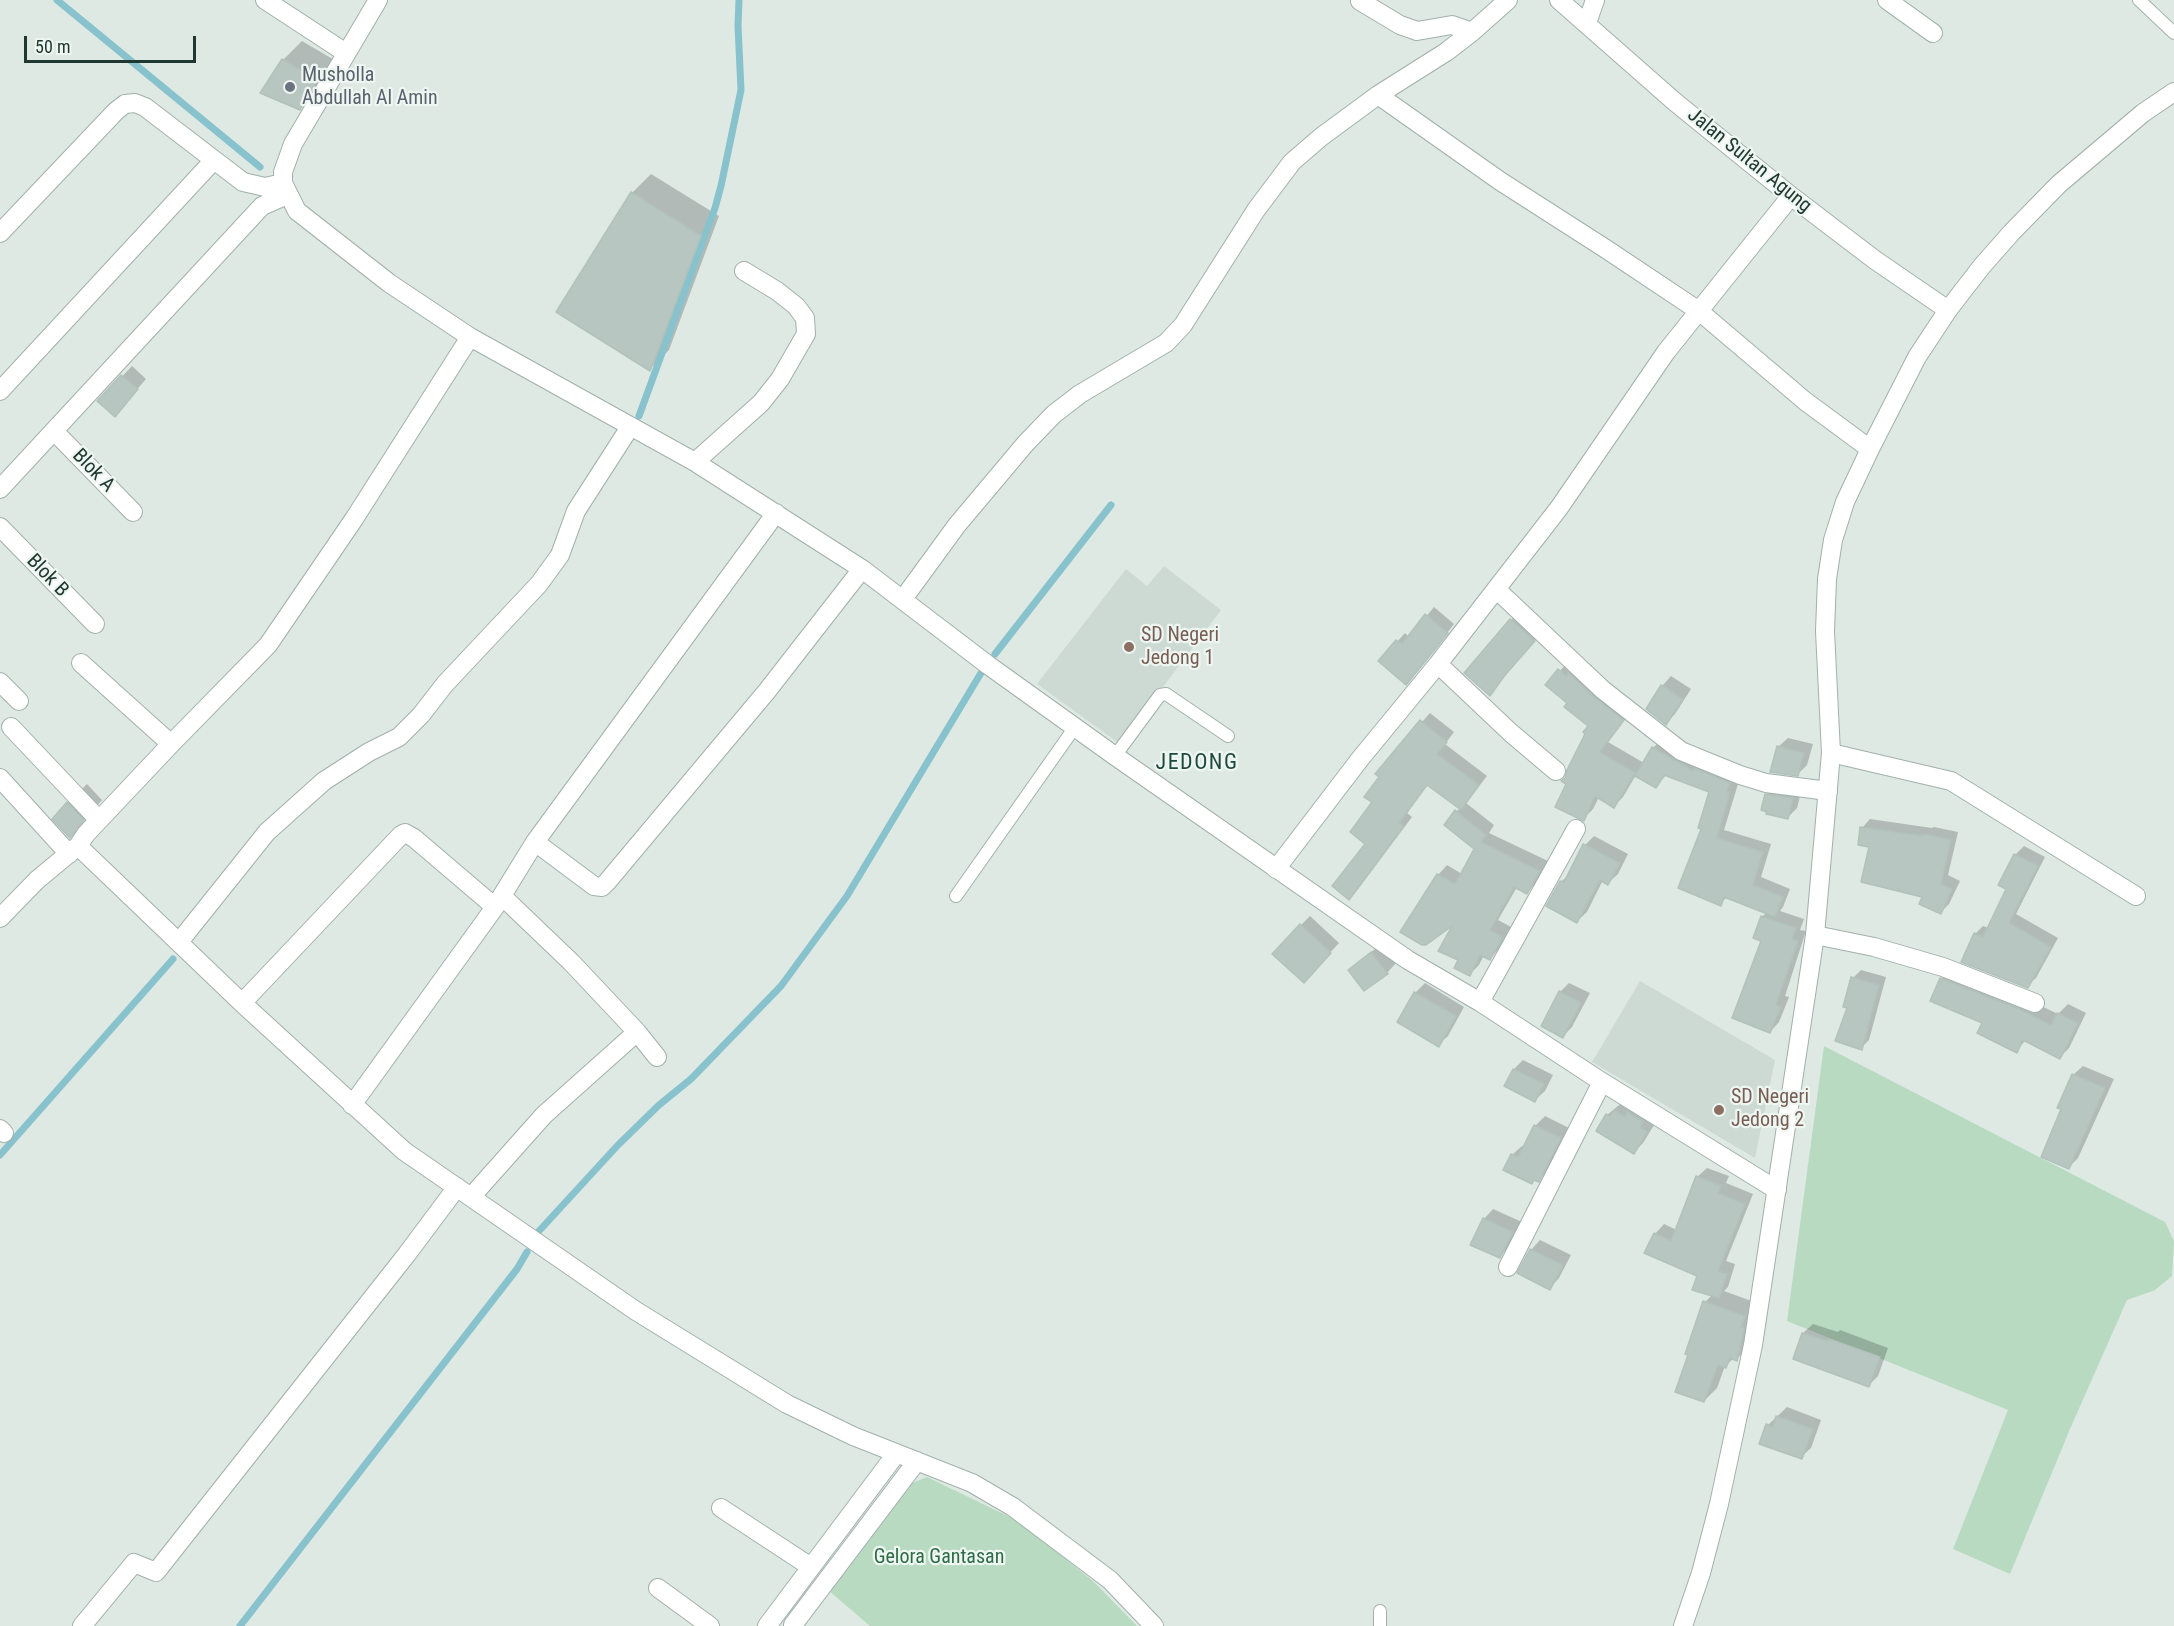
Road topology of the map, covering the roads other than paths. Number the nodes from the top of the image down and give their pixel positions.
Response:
1 (265, 0) edge
2 (378, 0) edge
3 (1508, 0) edge
4 (1558, 0) edge
5 (1594, 0) edge
6 (1887, 0) edge
7 (2139, 0) edge
8 (1360, 2) dead end
9 (1587, 23) junction
10 (1472, 32) junction
11 (1933, 33) dead end
12 (2174, 33) edge
13 (346, 53) junction
14 (2174, 92) edge
15 (1377, 95) junction
16 (214, 160) junction
17 (285, 189) junction
18 (1791, 196) junction
19 (0, 233) edge
20 (744, 271) dead end
21 (1948, 310) junction
22 (1699, 311) junction
23 (470, 337) junction
24 (0, 391) edge
25 (630, 427) junction
26 (54, 431) junction
27 (1870, 449) junction
28 (694, 462) junction
29 (0, 489) edge
30 (133, 512) dead end
31 (776, 513) junction
32 (0, 527) edge
33 (862, 569) junction
34 (1496, 589) junction
35 (903, 599) junction
36 (95, 624) dead end
37 (81, 663) dead end
38 (1438, 664) junction
39 (0, 682) edge
40 (19, 701) dead end
41 (11, 727) dead end
42 (1075, 727) junction
43 (1228, 736) dead end
44 (171, 744) junction
45 (1831, 753) junction
46 (1115, 756) junction
47 (1557, 771) dead end
48 (0, 778) edge
49 (1828, 791) junction
50 (99, 820) junction
51 (1576, 829) dead end
52 (535, 842) junction
53 (74, 850) junction
54 (1276, 869) junction
55 (956, 896) dead end
56 (2136, 896) dead end
57 (498, 901) junction
58 (0, 918) edge
59 (1815, 935) junction
60 (179, 942) junction
61 (1480, 1002) junction
62 (243, 1003) junction
63 (2035, 1003) dead end
64 (637, 1032) junction
65 (657, 1057) dead end
66 (1602, 1082) junction
67 (352, 1105) junction
68 (1777, 1190) junction
69 (464, 1192) junction
70 (1508, 1267) dead end
71 (896, 1454) junction
72 (917, 1461) junction
73 (722, 1508) dead end
74 (811, 1568) junction
75 (658, 1588) dead end
76 (1380, 1611) dead end
77 (793, 1625) edge
78 (82, 1626) edge
79 (710, 1626) edge
80 (767, 1626) edge
81 (1154, 1626) edge
82 (1380, 1626) edge
83 (1683, 1626) edge

1 - 13 street
2 - 13 street
3 - 10 street
4 - 9 street, Jalan Sultan Agung
5 - 9 street
6 - 11 street
7 - 12 lane
8 - 10 street
9 - 18 street, Jalan Sultan Agung
10 - 15 street
13 - 17 street
14 - 21 street
15 - 22 street
15 - 35 street
16 - 17 street
16 - 19 street
16 - 24 street
17 - 23 street
17 - 26 street
18 - 21 street, Jalan Sultan Agung
18 - 22 street
20 - 28 street
21 - 27 street
22 - 27 street
22 - 34 street
23 - 25 street
23 - 44 street
25 - 28 street
25 - 60 street
26 - 29 street
26 - 30 street, Blok A
27 - 45 street
28 - 31 street
31 - 33 street
31 - 52 street
32 - 36 street, Blok B
33 - 35 street
33 - 52 street
34 - 38 street
34 - 49 street
35 - 42 street
37 - 44 street
38 - 47 street
38 - 54 street
39 - 40 street
41 - 50 street
42 - 46 street
42 - 55 lane
43 - 46 lane
44 - 50 street
45 - 49 street
45 - 56 street
46 - 54 street
48 - 53 street
49 - 59 street
50 - 53 street
51 - 61 street
52 - 57 street
53 - 58 street
53 - 60 street
54 - 61 street
57 - 62 street
57 - 64 street
57 - 67 street
59 - 63 street
59 - 68 street
60 - 62 street
61 - 66 street
62 - 67 street
64 - 65 street
64 - 69 street
66 - 68 street
66 - 70 street
67 - 69 street
68 - 83 street
69 - 71 street
69 - 78 street
71 - 72 street
71 - 74 street
72 - 77 street
72 - 81 street
73 - 74 street
74 - 80 street
75 - 79 street
76 - 82 lane

